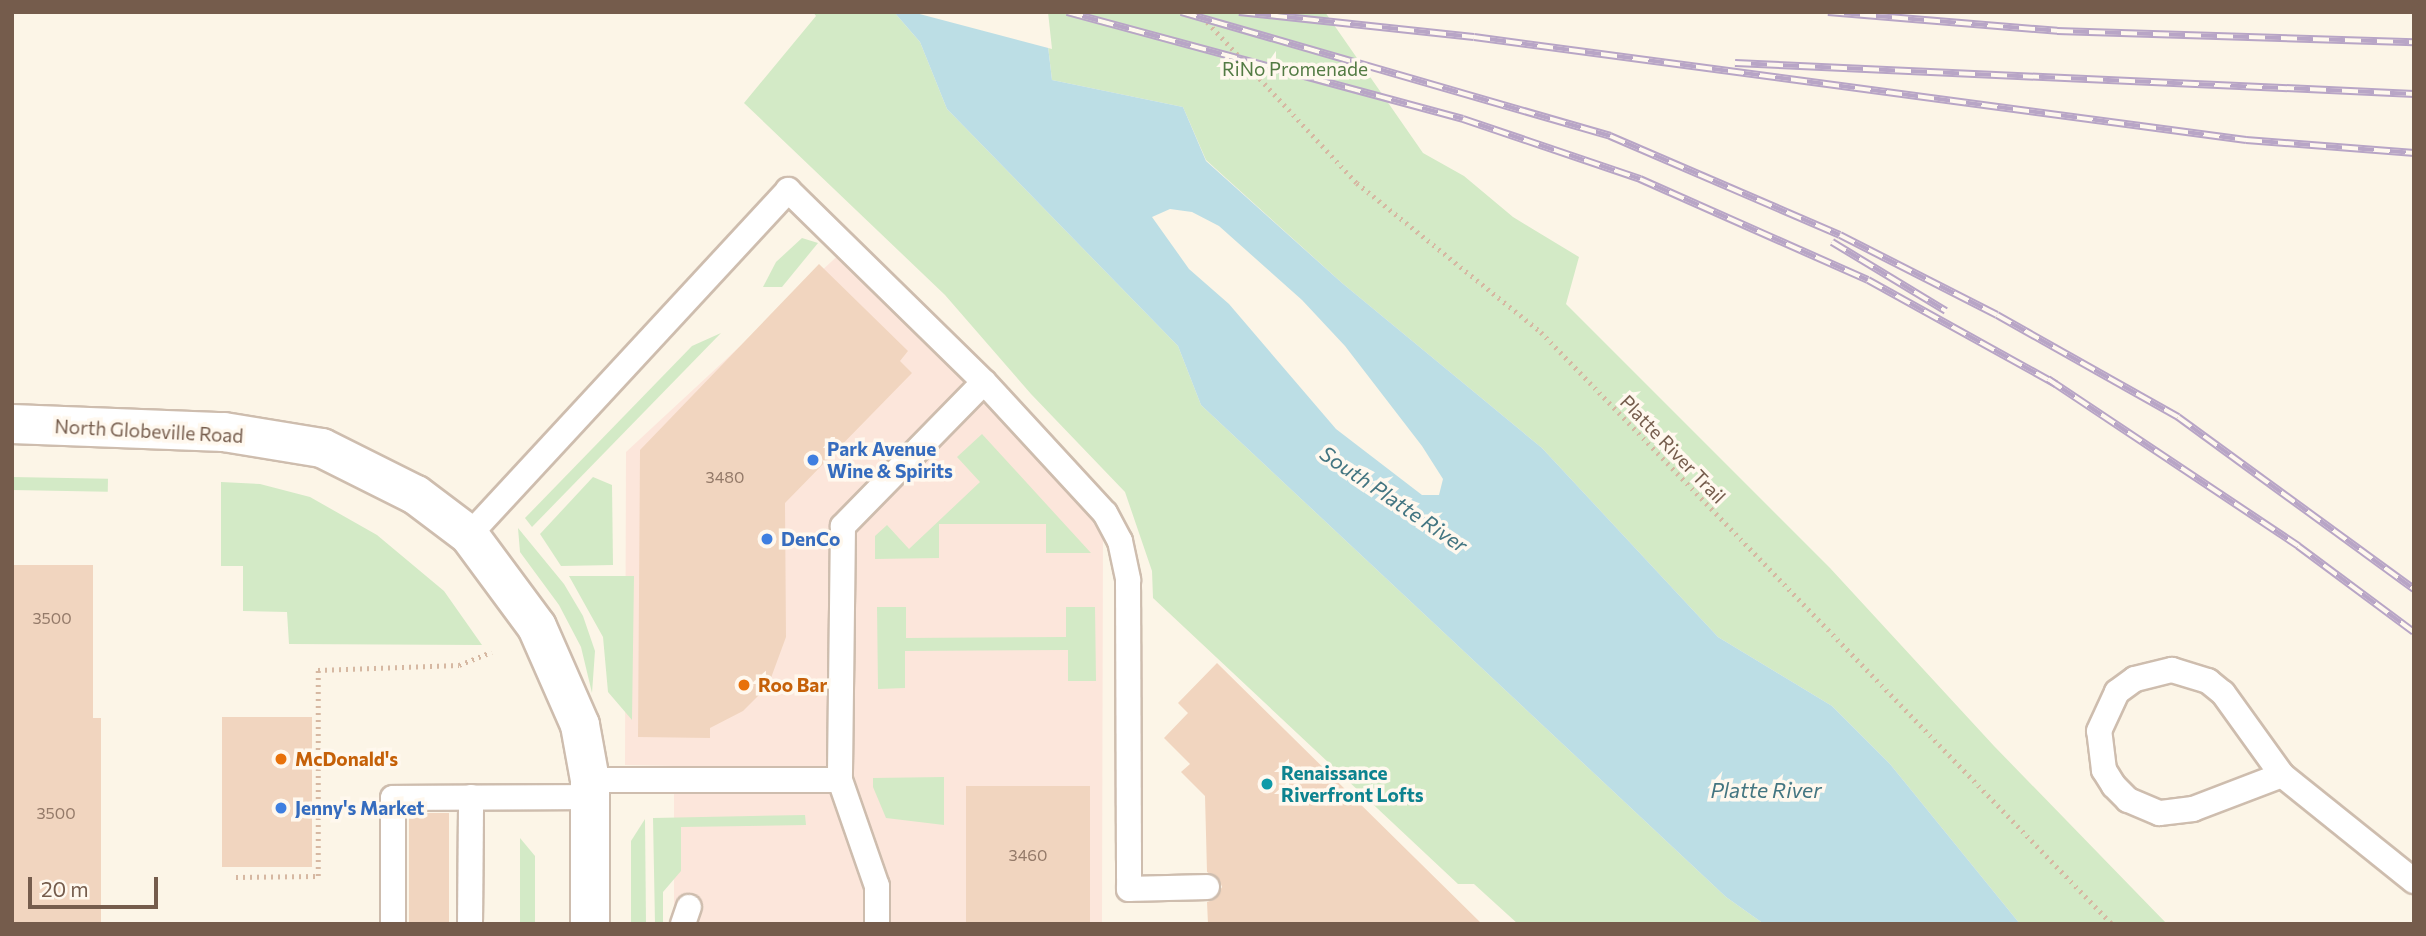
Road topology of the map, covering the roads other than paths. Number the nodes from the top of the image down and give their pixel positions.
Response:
1 (984, 382) junction
2 (12, 424) edge
3 (469, 535) junction
4 (2282, 775) junction
5 (840, 780) junction
6 (590, 789) junction
7 (471, 797) junction
8 (2414, 881) edge
9 (1207, 887) dead end
10 (393, 924) edge
11 (470, 924) edge
12 (590, 924) edge
13 (877, 924) edge

1 - 3 lane
1 - 5 lane
1 - 9 lane
2 - 3 street, North Globeville Road
3 - 6 street, North Globeville Road
4 - 4 lane
4 - 8 lane
5 - 6 lane
5 - 13 lane
6 - 7 lane
6 - 12 street, North Globeville Road
7 - 10 lane
7 - 11 lane

